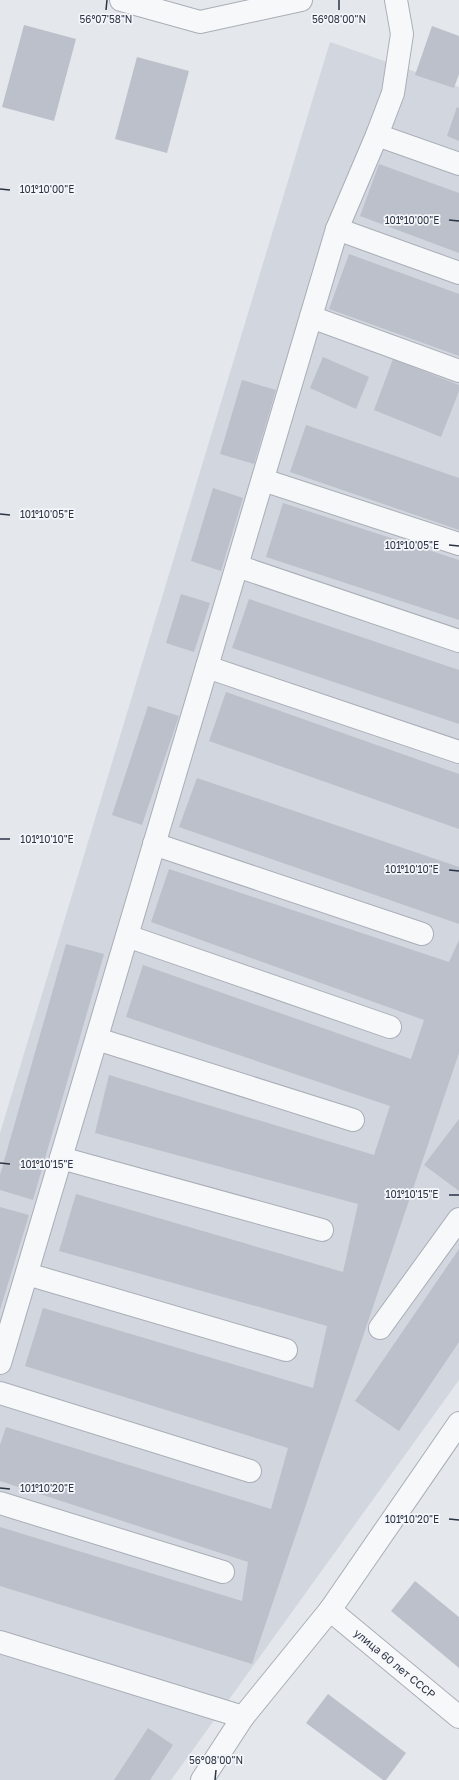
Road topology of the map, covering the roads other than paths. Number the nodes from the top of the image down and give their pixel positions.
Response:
1 (121, 0) edge
2 (300, 0) edge
3 (396, 0) edge
4 (377, 135) junction
5 (459, 164) edge
6 (337, 229) junction
7 (459, 273) edge
8 (311, 317) junction
9 (459, 370) edge
10 (263, 480) junction
11 (459, 544) edge
12 (237, 566) junction
13 (459, 641) edge
14 (207, 667) junction
15 (459, 752) edge
16 (154, 844) junction
17 (422, 934) dead end
18 (127, 936) junction
19 (390, 1027) dead end
20 (97, 1039) junction
21 (353, 1120) dead end
22 (61, 1158) junction
23 (459, 1219) edge
24 (322, 1230) dead end
25 (27, 1274) junction
26 (380, 1328) dead end
27 (286, 1350) dead end
28 (0, 1363) edge
29 (0, 1393) edge
30 (459, 1423) edge
31 (250, 1471) dead end
32 (0, 1503) edge
33 (223, 1572) dead end
34 (330, 1610) junction
35 (0, 1642) edge
36 (243, 1717) junction
37 (459, 1717) edge
38 (202, 1780) edge

1 - 2 street
3 - 4 street
4 - 5 street
4 - 6 street
6 - 7 street
6 - 8 street
8 - 9 street
8 - 10 street
10 - 11 street
10 - 12 street
12 - 13 street
12 - 14 street
14 - 15 street
14 - 16 street
16 - 17 street
16 - 18 street
18 - 19 street
18 - 20 street
20 - 21 street
20 - 22 street
22 - 24 street
22 - 25 street
23 - 26 street
25 - 27 street
25 - 28 street
29 - 31 street
30 - 34 street
32 - 33 street
34 - 36 street
34 - 37 street, улица 60 лет СССР
35 - 36 street
36 - 38 street

